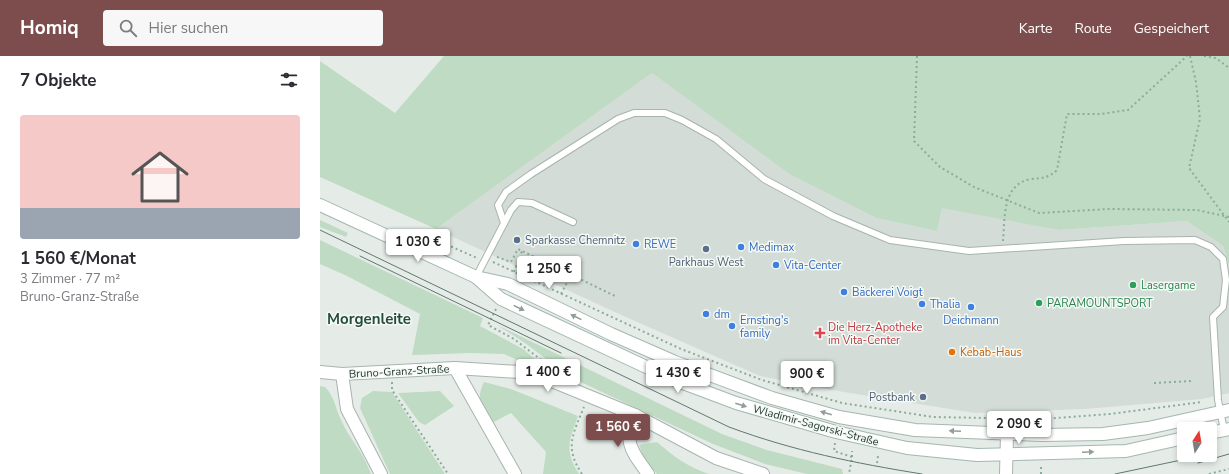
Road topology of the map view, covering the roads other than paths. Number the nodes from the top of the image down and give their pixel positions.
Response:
1 (320, 205) edge
2 (572, 222) dead end
3 (504, 223) junction
4 (476, 278) junction
5 (455, 368) junction
6 (320, 372) edge
7 (342, 374) junction
8 (1222, 407) edge
9 (635, 415) junction
10 (1226, 429) edge
11 (1008, 434) junction
12 (1177, 440) edge
13 (1007, 456) junction
14 (382, 474) edge
15 (516, 474) edge
16 (648, 474) edge
17 (763, 474) edge
18 (1006, 474) edge

1 - 4 main road, Wladimir-Sagorski-Straße
2 - 3 lane
3 - 4 lane
3 - 8 lane
11 -> 4 main road, Wladimir-Sagorski-Straße
4 -> 13 main road, Wladimir-Sagorski-Straße
5 - 7 main road, Bruno-Granz-Straße
5 - 9 main road, Bruno-Granz-Straße
5 - 15 main road, Bruno-Granz-Straße
6 - 7 main road, Bruno-Granz-Straße
7 - 14 main road, Bruno-Granz-Straße
8 - 10 lane
8 - 11 main road, Wladimir-Sagorski-Straße
9 - 16 main road
9 - 17 main road, Bruno-Granz-Straße
11 - 13 main road
13 -> 12 main road, Wladimir-Sagorski-Straße
13 - 18 main road

